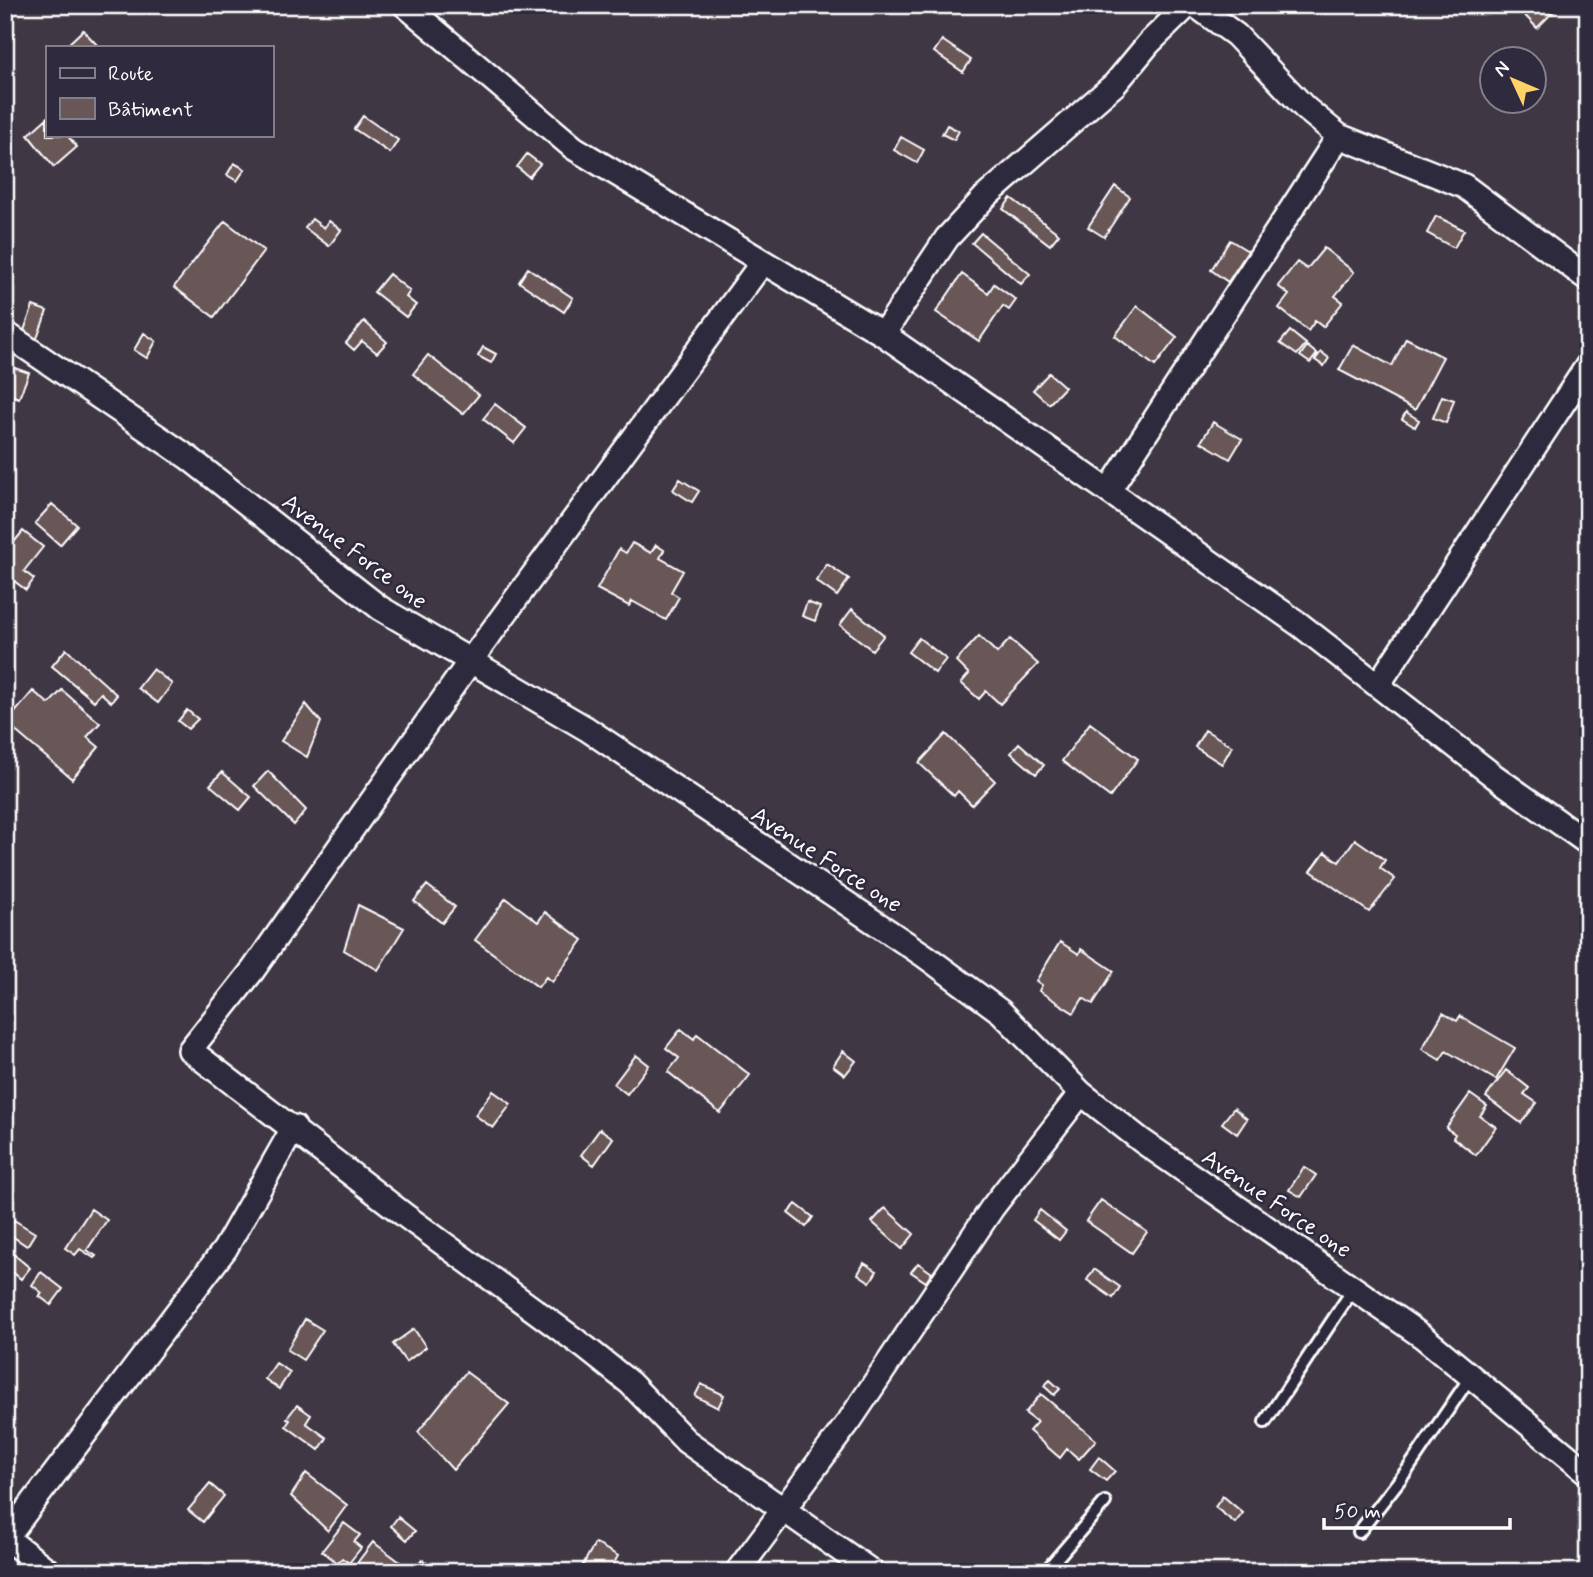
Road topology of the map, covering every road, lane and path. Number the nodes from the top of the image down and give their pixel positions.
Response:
1 (405, 5) edge
2 (1188, 5) edge
3 (1195, 5) edge
4 (1339, 136) junction
5 (762, 264) junction
6 (1588, 279) edge
7 (5, 333) edge
8 (883, 334) junction
9 (1588, 365) edge
10 (1109, 490) junction
11 (471, 660) junction
12 (1378, 685) junction
13 (1588, 843) edge
14 (1081, 1093) junction
15 (294, 1127) junction
16 (1354, 1287) junction
17 (1471, 1376) junction
18 (1265, 1422) dead end
19 (1588, 1473) edge
20 (1105, 1502) dead end
21 (785, 1508) junction
22 (1359, 1532) dead end
23 (6, 1538) edge
24 (50, 1572) edge
25 (737, 1572) edge
26 (872, 1572) edge
27 (1045, 1572) edge

1 - 5 street
2 - 8 street
3 - 4 street
4 - 6 street
4 - 10 street
5 - 8 street
5 - 11 street
7 - 11 street, Avenue Force one
8 - 10 street
9 - 12 street
10 - 12 street
11 - 14 street, Avenue Force one
11 - 15 street
12 - 13 street
14 - 16 street, Avenue Force one
14 - 21 street
15 - 21 street
15 - 23 street
16 - 17 street, Avenue Force one
16 - 18 lane
17 - 19 street, Avenue Force one
17 - 22 lane
20 - 27 lane
21 - 25 street
21 - 26 street
23 - 24 street

